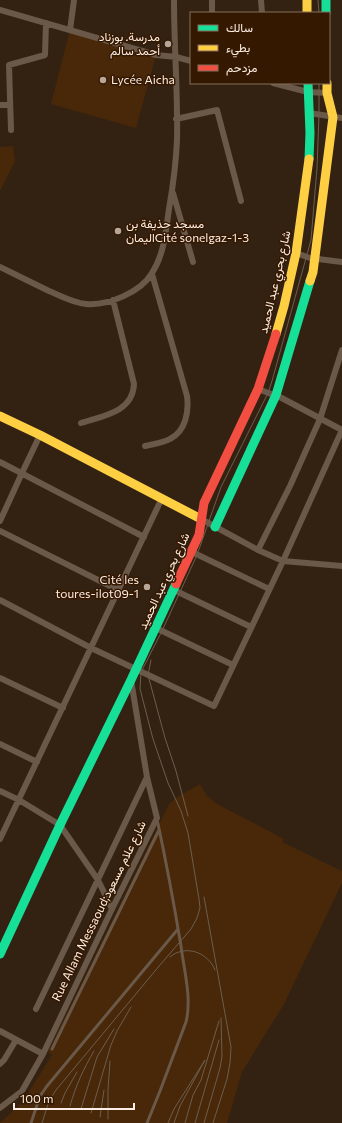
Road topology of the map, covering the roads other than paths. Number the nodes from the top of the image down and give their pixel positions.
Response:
1 (74, 0) edge
2 (174, 0) edge
3 (212, 0) edge
4 (261, 0) edge
5 (307, 0) edge
6 (326, 0) edge
7 (0, 10) edge
8 (212, 12) edge
9 (262, 12) edge
10 (307, 12) edge
11 (326, 12) edge
12 (46, 23) junction
13 (70, 30) junction
14 (176, 57) junction
15 (190, 61) edge
16 (282, 84) edge
17 (327, 84) edge
18 (308, 87) edge
19 (327, 93) junction
20 (0, 105) edge
21 (10, 105) junction
22 (309, 113) junction
23 (337, 118) edge
24 (176, 119) junction
25 (11, 130) dead end
26 (172, 189) junction
27 (241, 201) dead end
28 (296, 253) junction
29 (315, 258) junction
30 (193, 262) dead end
31 (342, 262) edge
32 (0, 267) edge
33 (152, 274) junction
34 (113, 300) junction
35 (342, 350) edge
36 (258, 389) junction
37 (276, 395) junction
38 (0, 416) edge
39 (320, 419) junction
40 (81, 423) dead end
41 (40, 435) junction
42 (145, 446) dead end
43 (0, 462) edge
44 (22, 473) junction
45 (162, 498) junction
46 (201, 519) junction
47 (0, 521) edge
48 (215, 527) junction
49 (0, 531) edge
50 (144, 538) junction
51 (258, 550) junction
52 (192, 552) junction
53 (283, 561) junction
54 (342, 566) edge
55 (269, 589) junction
56 (118, 590) junction
57 (174, 590) junction
58 (0, 600) edge
59 (251, 627) junction
60 (156, 628) junction
61 (91, 648) junction
62 (233, 665) junction
63 (136, 669) junction
64 (0, 678) edge
65 (131, 680) junction
66 (62, 708) junction
67 (0, 744) edge
68 (37, 762) junction
69 (148, 777) junction
70 (0, 791) edge
71 (19, 800) junction
72 (157, 818) junction
73 (60, 825) junction
74 (159, 830) junction
75 (0, 839) edge
76 (98, 880) junction
77 (112, 909) junction
78 (178, 929) junction
79 (0, 954) edge
80 (36, 1009) dead end
81 (0, 1031) edge
82 (16, 1040) junction
83 (52, 1049) dead end
84 (43, 1054) junction
85 (0, 1064) edge
86 (0, 1108) edge
87 (31, 1123) edge
88 (147, 1123) edge

1 - 13 street
2 - 14 street
3 - 8 street
4 - 9 street
5 - 10 street
6 - 11 street
7 - 12 street
12 - 13 street
12 - 21 street
13 - 14 street
14 - 15 street
14 - 24 street
16 - 18 street
17 - 19 street
18 - 19 street
18 - 22 street, شارع بحري عبد الحميد
19 - 23 street
20 - 21 street
21 - 25 street
22 - 23 street
22 - 28 street, شارع بحري عبد الحميد
23 - 29 street
24 - 26 street
24 - 27 street
26 - 30 street
26 - 33 street
28 - 29 street
28 - 36 street, شارع بحري عبد الحميد
29 - 31 street
29 - 37 street
32 - 34 street
33 - 34 street
33 - 42 street
34 - 40 street
35 - 39 street
36 - 37 street
36 - 46 street, شارع بحري عبد الحميد
37 - 39 street
37 - 48 street
38 - 41 street
39 - 51 street
39 - 53 street
41 - 44 street
41 - 45 street
43 - 44 street
44 - 47 street
44 - 50 street
45 - 46 street
45 - 50 street
46 - 48 street
46 - 52 street, شارع بحري عبد الحميد
48 - 51 street
49 - 56 street
50 - 56 street
51 - 53 street
52 - 55 street
52 - 57 street, شارع بحري عبد الحميد
53 - 54 street
53 - 55 street
55 - 59 street
56 - 61 street
57 - 59 street
57 - 60 street, شارع بحري عبد الحميد
58 - 61 street
59 - 62 street
60 - 62 street
60 - 63 street, شارع بحري عبد الحميد
61 - 63 street
61 - 66 street
62 - 63 street
63 - 65 street, شارع بحري عبد الحميد
64 - 66 street
65 - 69 street, Rue Allam Messaoud;شارع علام مسعود
65 - 73 street, شارع بحري عبد الحميد
66 - 68 street
67 - 68 street
68 - 71 street
69 - 72 street, Rue Allam Messaoud;شارع علام مسعود
69 - 76 street
70 - 71 street
71 - 73 street
71 - 75 street
72 - 74 lane
72 - 77 street, Rue Allam Messaoud;شارع علام مسعود
73 - 76 street
73 - 79 street, شارع بحري عبد الحميد
74 - 78 lane
74 - 83 lane
76 - 77 street
76 - 80 street
77 - 84 street, Rue Allam Messaoud;شارع علام مسعود
78 - 87 lane
78 - 88 lane
81 - 82 street
82 - 84 street
82 - 85 street
84 - 86 street, Rue Allam Messaoud;شارع علام مسعود

